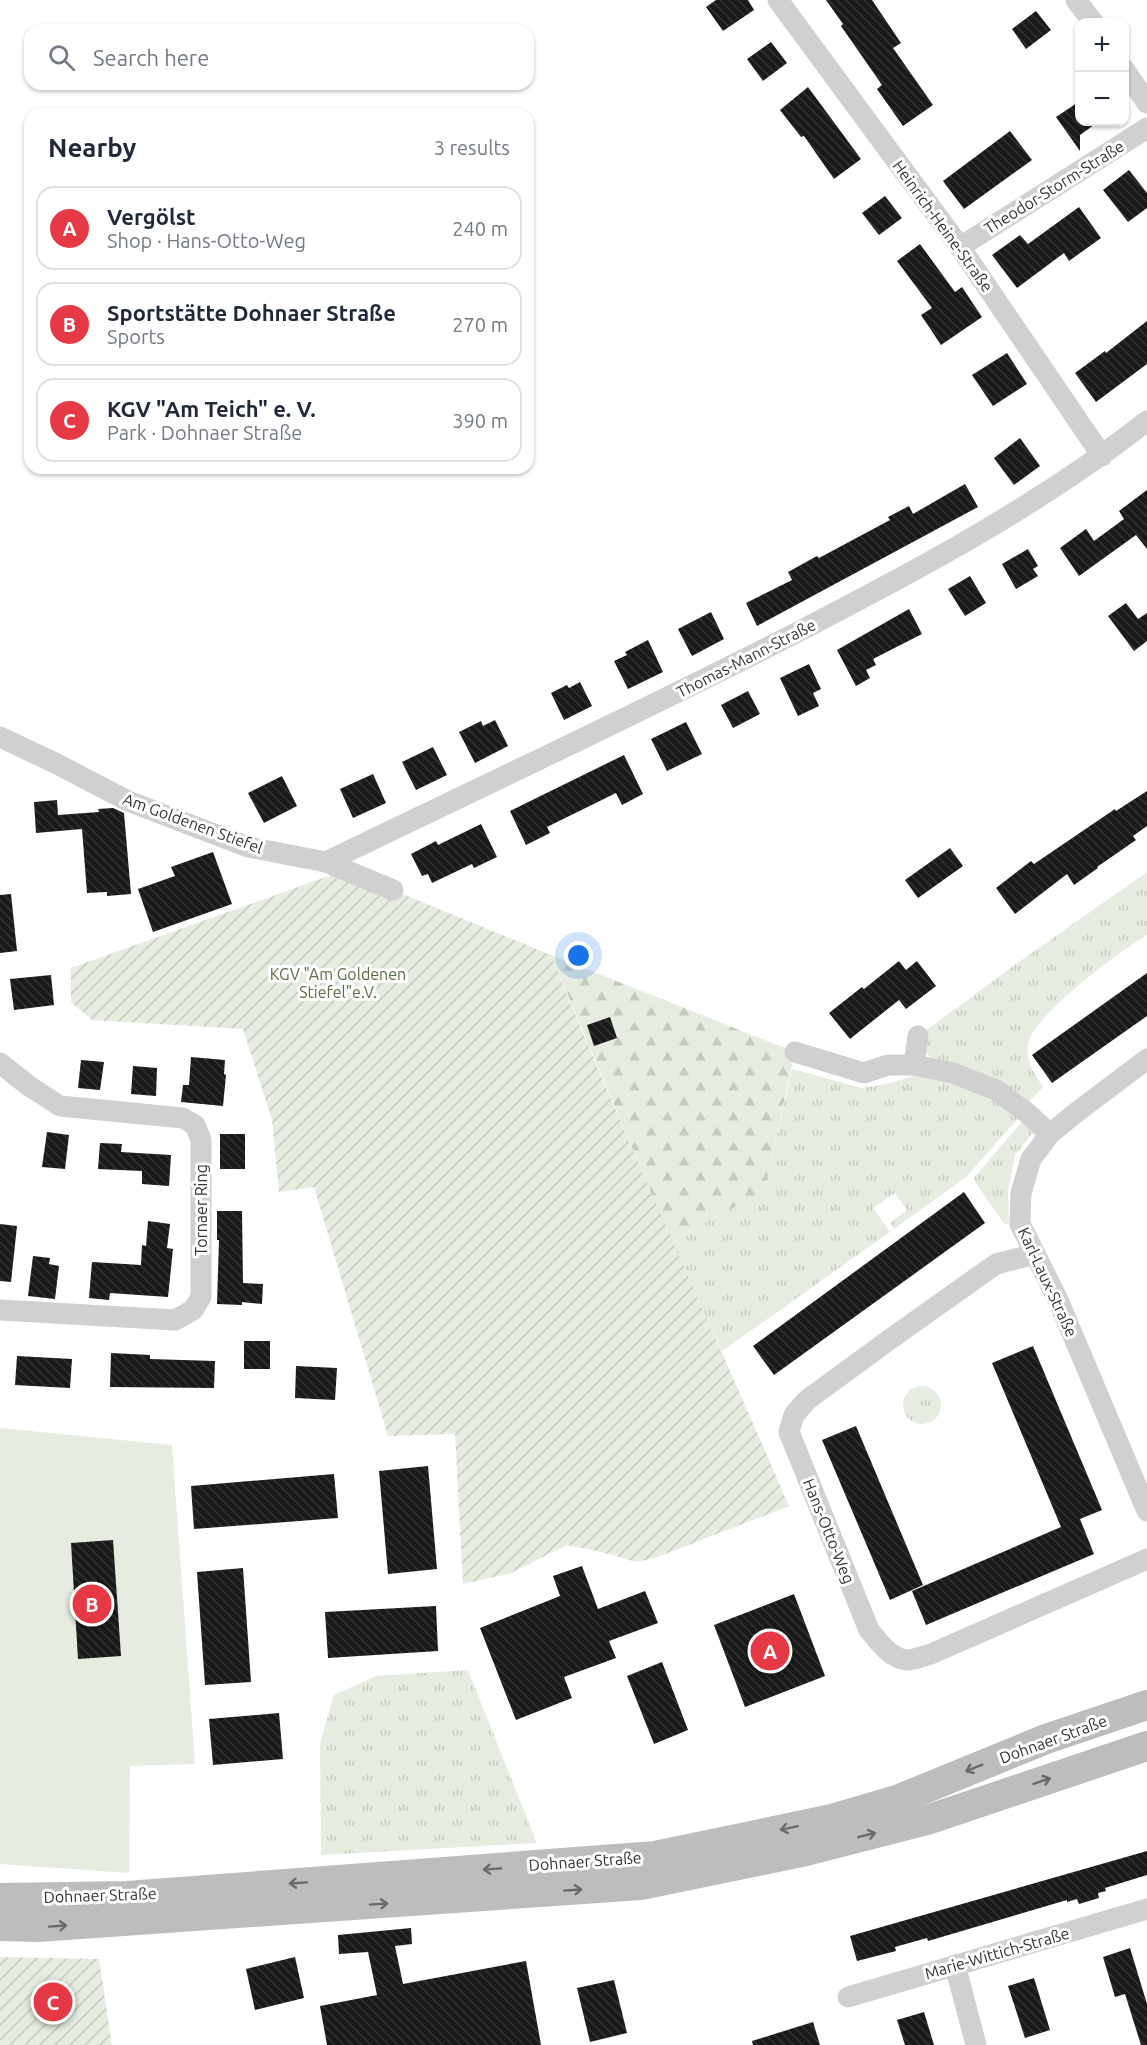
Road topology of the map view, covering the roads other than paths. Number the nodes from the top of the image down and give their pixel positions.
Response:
1 (778, 0) edge
2 (1076, 0) edge
3 (1090, 18) edge
4 (1127, 72) edge
5 (1147, 103) edge
6 (1147, 128) edge
7 (960, 247) junction
8 (1147, 420) edge
9 (1102, 456) junction
10 (0, 737) edge
11 (326, 862) junction
12 (393, 890) dead end
13 (918, 1036) dead end
14 (795, 1052) dead end
15 (1147, 1059) edge
16 (0, 1063) edge
17 (914, 1065) junction
18 (1050, 1134) junction
19 (1035, 1254) junction
20 (0, 1311) edge
21 (1138, 1463) edge
22 (1147, 1511) edge
23 (1147, 1558) edge
24 (1147, 1705) edge
25 (1147, 1746) edge
26 (0, 1898) edge
27 (1147, 1909) edge
28 (0, 1926) edge
29 (955, 1965) junction
30 (848, 1997) dead end
31 (976, 2045) edge

1 - 7 street, Heinrich-Heine-Straße
2 - 3 street
4 - 5 street
6 - 7 street, Theodor-Storm-Straße
7 - 9 street, Heinrich-Heine-Straße
8 - 9 street, Thomas-Mann-Straße
9 - 11 street, Thomas-Mann-Straße
10 - 11 street, Am Goldenen Stiefel
11 - 12 street, Am Goldenen Stiefel
13 - 17 street
14 - 17 street
15 - 18 street, Karl-Laux-Straße
16 - 20 street, Tornaer Ring
17 - 18 street
18 - 19 street, Karl-Laux-Straße
19 - 21 street, Karl-Laux-Straße
19 - 23 street, Hans-Otto-Weg
21 - 22 street, Karl-Laux-Straße
24 -> 26 main road, Dohnaer Straße
28 -> 25 main road, Dohnaer Straße
27 - 29 street, Marie-Wittich-Straße
29 - 30 street, Marie-Wittich-Straße
29 - 31 street

